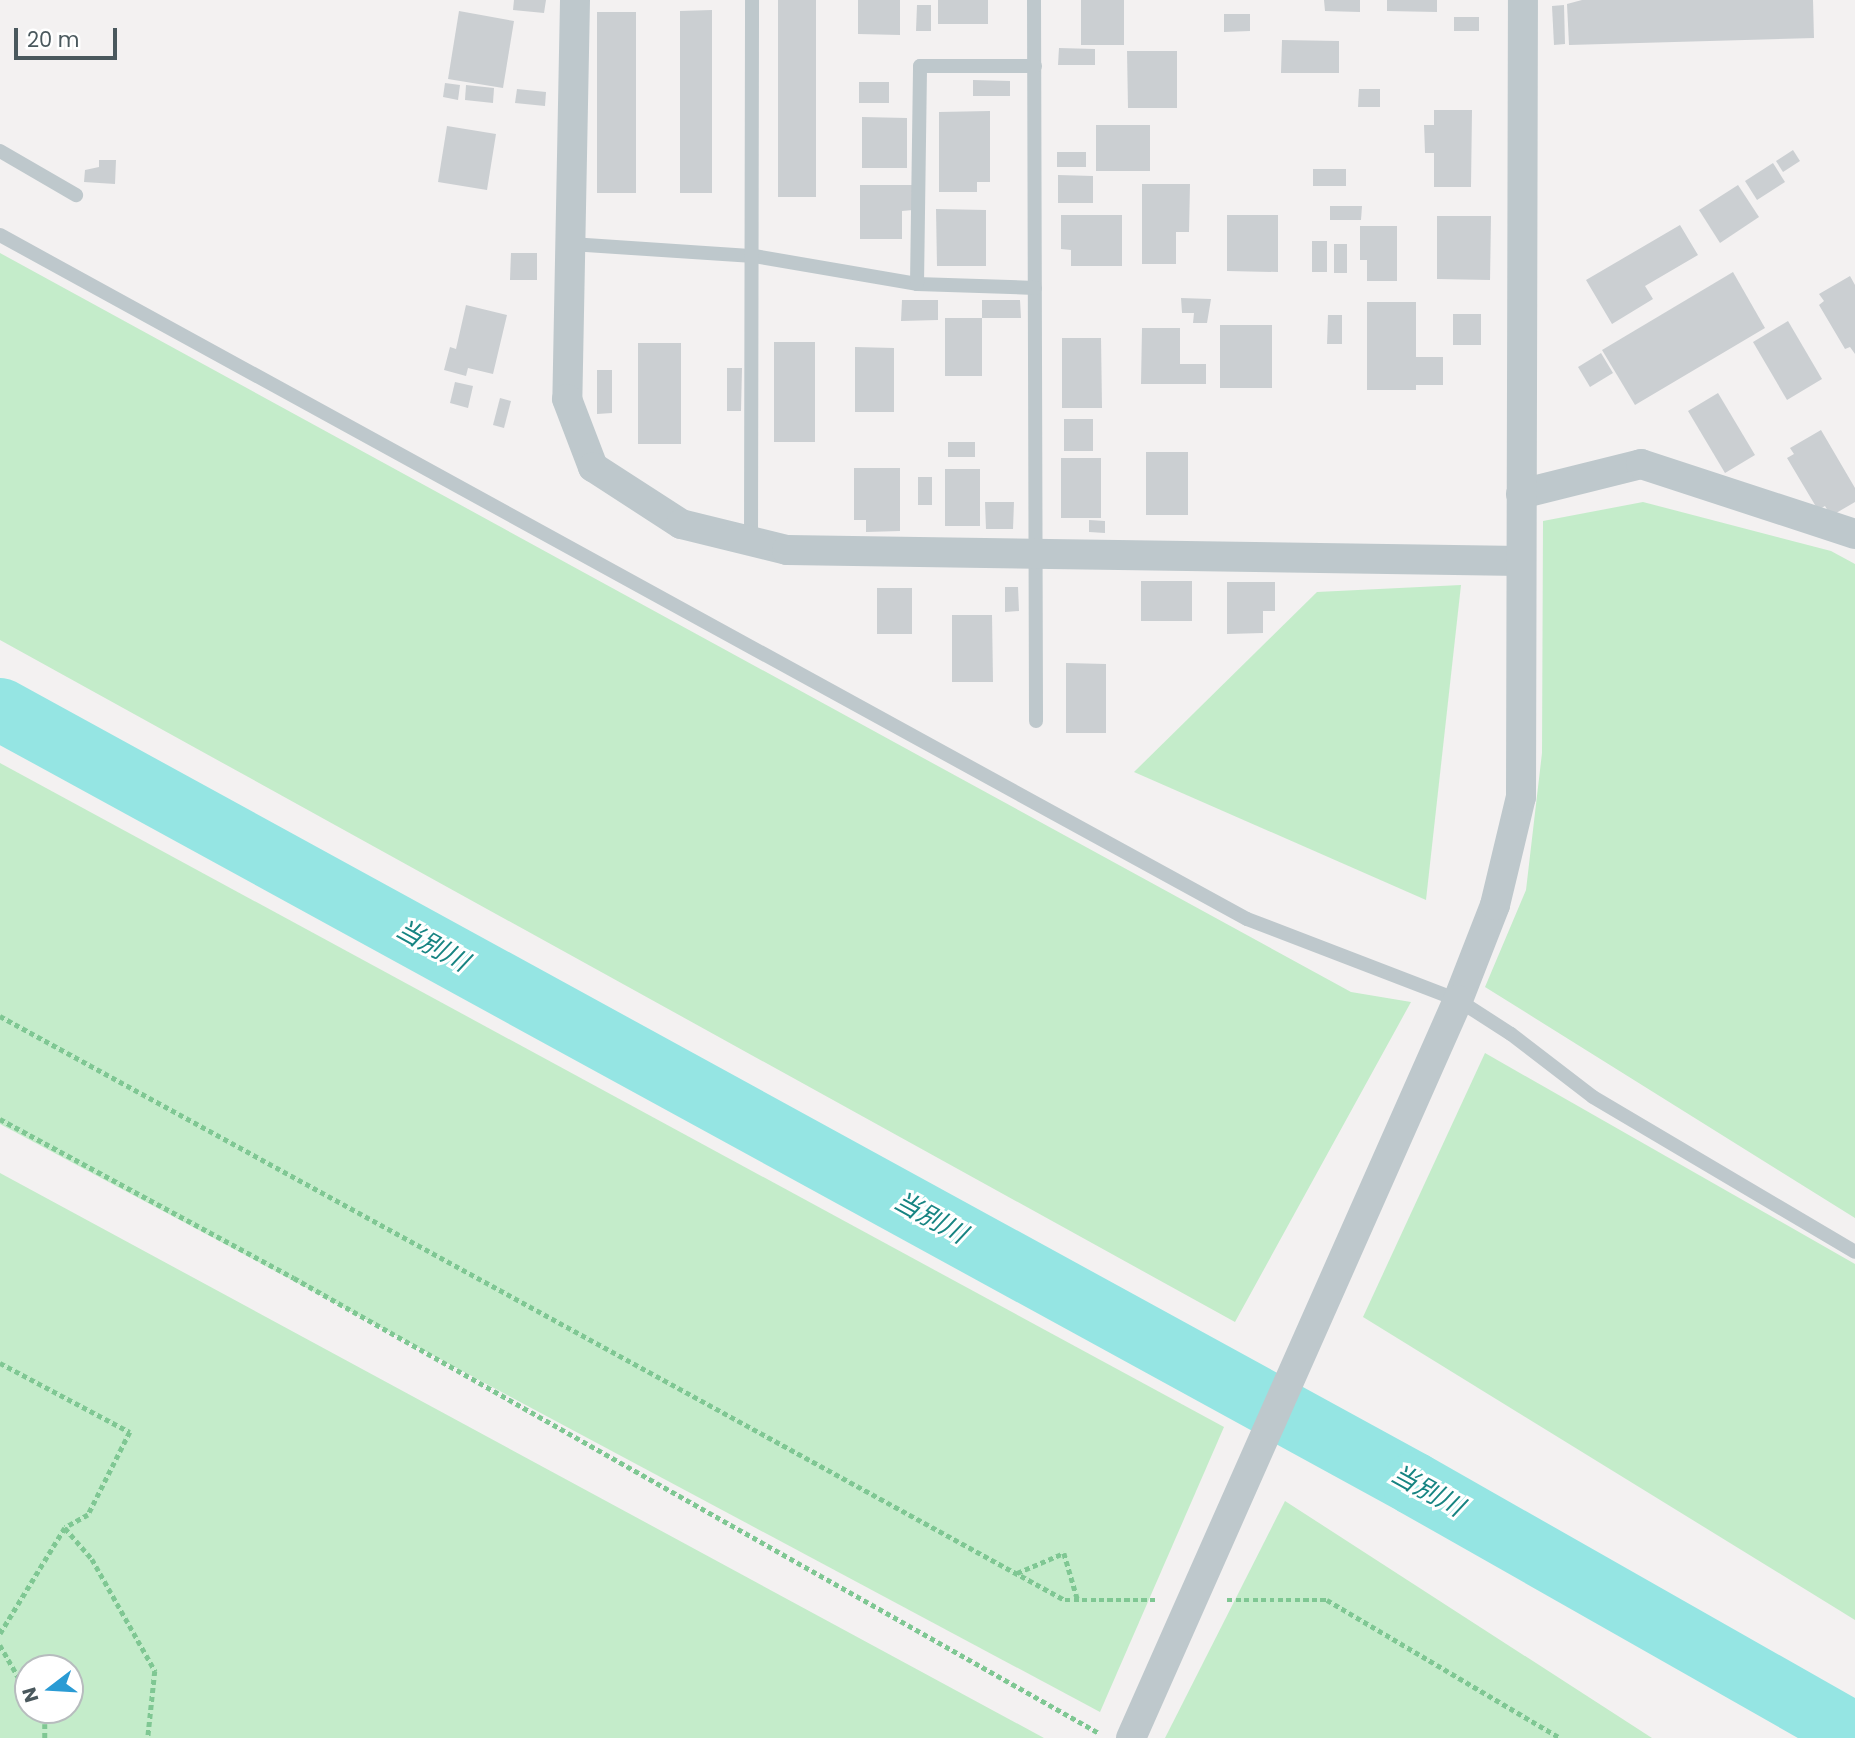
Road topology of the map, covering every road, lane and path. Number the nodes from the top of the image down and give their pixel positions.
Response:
1 (575, 0) edge
2 (752, 0) edge
3 (1034, 0) edge
4 (1523, 0) edge
5 (1034, 66) junction
6 (0, 151) edge
7 (76, 195) dead end
8 (0, 235) edge
9 (571, 244) junction
10 (754, 256) junction
11 (917, 284) junction
12 (1035, 288) junction
13 (1521, 494) junction
14 (1855, 534) edge
15 (751, 541) junction
16 (1035, 554) junction
17 (1521, 561) junction
18 (1036, 721) dead end
19 (1458, 1000) junction
20 (0, 1016) edge
21 (0, 1119) edge
22 (1855, 1252) edge
23 (0, 1363) edge
24 (65, 1528) junction
25 (1016, 1573) junction
26 (1161, 1600) dead end
27 (1216, 1600) dead end
28 (1077, 1601) junction
29 (0, 1634) edge
30 (0, 1645) edge
31 (14, 1670) edge
32 (148, 1738) edge
33 (1105, 1738) edge
34 (1131, 1738) edge
35 (1560, 1738) edge

1 - 9 street
2 - 10 lane
3 - 5 lane
4 - 13 street
5 - 11 lane
5 - 12 lane
6 - 7 lane
8 - 19 lane
9 - 10 lane
9 - 15 street
10 - 11 lane
10 - 15 lane
11 - 12 lane
12 - 16 lane
13 - 14 street
13 - 17 street
15 - 16 street
16 - 17 street
16 - 18 lane
17 - 19 street
19 - 22 lane
19 - 34 street, bridge
20 - 25 path
21 - 33 path
23 - 24 path
24 - 29 path
24 - 32 path
25 - 28 path
25 - 28 path
26 - 28 path
27 - 35 path
30 - 31 path

